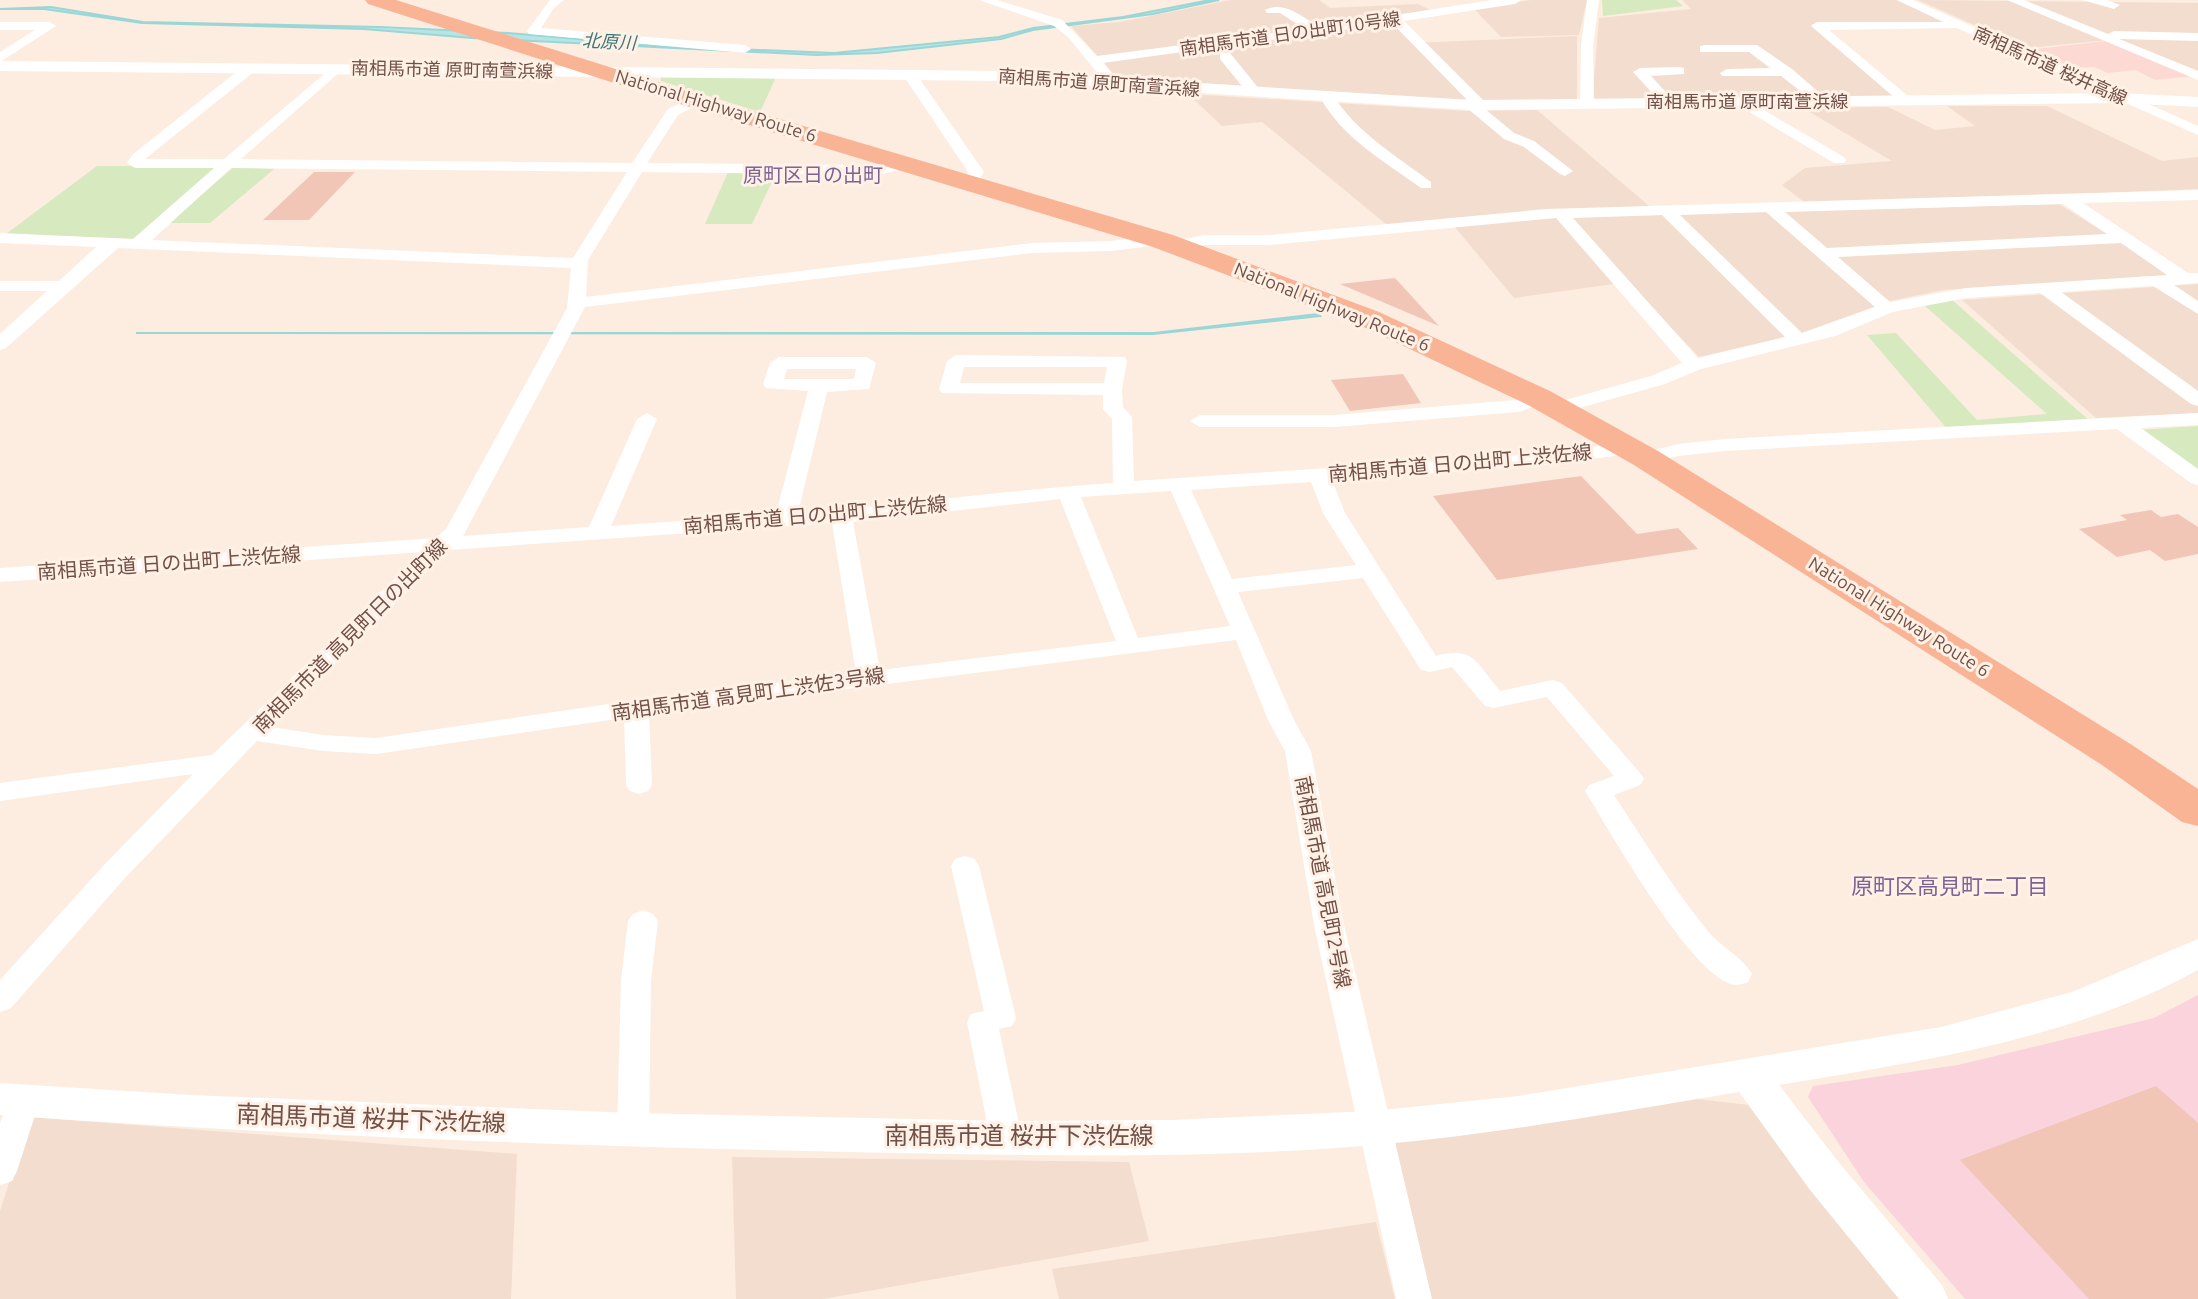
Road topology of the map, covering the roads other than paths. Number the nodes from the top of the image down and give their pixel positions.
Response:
1 (375, 0) edge
2 (558, 0) edge
3 (985, 0) edge
4 (1515, 0) edge
5 (1593, 0) edge
6 (1903, 0) edge
7 (2013, 0) edge
8 (2088, 0) edge
9 (1418, 2) dead end
10 (2114, 5) dead end
11 (1271, 10) dead end
12 (1440, 12) junction
13 (1395, 19) junction
14 (0, 26) edge
15 (1963, 27) junction
16 (1317, 31) junction
17 (2096, 34) junction
18 (2198, 37) edge
19 (534, 40) junction
20 (1705, 49) dead end
21 (742, 52) joint
22 (1225, 56) dead end
23 (0, 58) edge
24 (1095, 60) junction
25 (0, 66) edge
26 (250, 68) junction
27 (336, 68) junction
28 (601, 71) junction
29 (1679, 71) dead end
30 (729, 72) junction
31 (1787, 72) junction
32 (1727, 73) dead end
33 (910, 75) junction
34 (2198, 76) edge
35 (1113, 84) junction
36 (1255, 93) junction
37 (1327, 97) junction
38 (2120, 98) junction
39 (694, 101) junction
40 (1907, 101) junction
41 (1743, 102) junction
42 (1823, 102) junction
43 (2198, 102) edge
44 (1669, 103) junction
45 (1587, 104) junction
46 (1476, 105) junction
47 (2198, 131) edge
48 (1839, 160) dead end
49 (230, 163) junction
50 (909, 164) junction
51 (636, 167) junction
52 (1565, 171) dead end
53 (970, 182) junction
54 (1426, 185) dead end
55 (2198, 195) edge
56 (2068, 200) junction
57 (1772, 209) junction
58 (1667, 211) junction
59 (1561, 214) junction
60 (0, 238) edge
61 (2123, 238) junction
62 (116, 243) junction
63 (1168, 243) junction
64 (137, 244) junction
65 (1823, 253) junction
66 (579, 263) junction
67 (2192, 278) edge
68 (2157, 281) junction
69 (0, 286) edge
70 (63, 286) junction
71 (2044, 288) junction
72 (576, 303) junction
73 (1887, 308) junction
74 (2198, 309) edge
75 (1798, 340) junction
76 (0, 344) edge
77 (1694, 365) junction
78 (819, 386) dead end
79 (1112, 389) junction
80 (2198, 400) edge
81 (1548, 403) junction
82 (647, 419) dead end
83 (2198, 419) edge
84 (1200, 421) dead end
85 (2124, 425) junction
86 (1638, 453) junction
87 (1319, 474) junction
88 (2198, 479) edge
89 (1178, 484) junction
90 (1124, 488) junction
91 (1068, 491) junction
92 (841, 514) junction
93 (786, 519) junction
94 (597, 533) junction
95 (445, 543) junction
96 (1370, 570) junction
97 (0, 575) edge
98 (1224, 587) junction
99 (1243, 632) junction
100 (1129, 644) junction
101 (869, 678) junction
102 (636, 708) junction
103 (253, 732) junction
104 (220, 762) junction
105 (639, 785) dead end
106 (0, 792) edge
107 (2198, 811) edge
108 (965, 866) dead end
109 (643, 921) dead end
110 (2198, 953) edge
111 (1737, 974) dead end
112 (0, 1000) edge
113 (1750, 1076) junction
114 (12, 1099) edge
115 (1372, 1128) junction
116 (633, 1130) junction
117 (1006, 1138) junction
118 (0, 1171) edge
119 (1414, 1299) edge
120 (1926, 1299) edge

1 - 19 highway, National Highway Route 6
2 - 19 street
3 - 24 street
4 - 12 street, 南相馬市道 日の出町10号線
5 - 45 street
6 - 15 street, 南相馬市道 桜井高線
7 - 17 street
8 - 10 street
9 - 12 street
11 - 16 street
12 - 13 street, 南相馬市道 日の出町10号線
13 - 16 street, 南相馬市道 日の出町10号線
13 - 46 street
14 - 23 street
15 - 38 street, 南相馬市道 桜井高線
15 - 40 street
16 - 24 street, 南相馬市道 日の出町10号線
17 - 18 street
17 - 34 street
19 - 21 street
19 - 28 highway, National Highway Route 6
20 - 31 street
21 - 30 street
22 - 36 street
24 - 35 street
25 - 26 street, 南相馬市道 原町南萱浜線
26 - 27 street, 南相馬市道 原町南萱浜線
26 - 49 street
27 - 28 street, 南相馬市道 原町南萱浜線
27 - 49 street
28 - 30 street, 南相馬市道 原町南萱浜線
28 - 39 highway, National Highway Route 6
29 - 44 street
30 - 33 street, 南相馬市道 原町南萱浜線
31 - 32 street
31 - 42 street
33 - 35 street, 南相馬市道 原町南萱浜線
33 - 53 street
35 - 36 street, 南相馬市道 原町南萱浜線
36 - 37 street, 南相馬市道 原町南萱浜線
37 - 46 street, 南相馬市道 原町南萱浜線
37 - 54 street
38 - 40 street, 南相馬市道 原町南萱浜線
38 - 43 street, 南相馬市道 原町南萱浜線
38 - 47 street, 南相馬市道 桜井高線
39 - 50 highway, National Highway Route 6
39 - 51 street, 南相馬市道 高見町日の出町線
40 - 42 street, 南相馬市道 原町南萱浜線
41 - 42 street, 南相馬市道 原町南萱浜線
41 - 44 street, 南相馬市道 原町南萱浜線
41 - 48 street
44 - 45 street, 南相馬市道 原町南萱浜線
45 - 46 street, 南相馬市道 原町南萱浜線
46 - 52 street
49 - 51 street
49 - 64 street
50 - 51 street
50 - 53 highway, National Highway Route 6
51 - 66 street, 南相馬市道 高見町日の出町線
53 - 63 highway, National Highway Route 6
55 - 56 street
56 - 57 street
56 - 61 street
57 - 58 street
57 - 65 street
58 - 59 street
58 - 75 street
59 - 63 street
59 - 77 street
60 - 62 street
61 - 65 street
61 - 67 street
62 - 64 street
62 - 70 street
63 - 72 street
63 - 81 highway, National Highway Route 6
64 - 66 street
65 - 73 street
66 - 72 street, 南相馬市道 高見町日の出町線
67 - 68 street
68 - 71 street
68 - 74 street
69 - 70 street
70 - 76 street
71 - 73 street
71 - 80 street
72 - 95 street, 南相馬市道 高見町日の出町線
73 - 75 street
75 - 77 street
77 - 81 street
78 - 93 street
79 - 79 street
79 - 90 street
81 - 84 street
81 - 86 highway, National Highway Route 6
82 - 94 street
83 - 85 street, 南相馬市道 日の出町上渋佐線
85 - 86 street, 南相馬市道 日の出町上渋佐線
85 - 88 street
86 - 87 street, 南相馬市道 日の出町上渋佐線
86 - 107 highway, National Highway Route 6
87 - 89 street, 南相馬市道 日の出町上渋佐線
87 - 96 street
89 - 90 street, 南相馬市道 日の出町上渋佐線
89 - 98 street, 南相馬市道 高見町2号線
90 - 91 street, 南相馬市道 日の出町上渋佐線
91 - 92 street, 南相馬市道 日の出町上渋佐線
91 - 100 street
92 - 93 street, 南相馬市道 日の出町上渋佐線
92 - 101 street
93 - 94 street, 南相馬市道 日の出町上渋佐線
94 - 95 street, 南相馬市道 日の出町上渋佐線
95 - 97 street, 南相馬市道 日の出町上渋佐線
95 - 103 street, 南相馬市道 高見町日の出町線
96 - 98 street
96 - 111 street
98 - 99 street, 南相馬市道 高見町2号線
99 - 100 street, 南相馬市道 高見町上渋佐3号線
99 - 115 street, 南相馬市道 高見町2号線
100 - 101 street, 南相馬市道 高見町上渋佐3号線
101 - 102 street, 南相馬市道 高見町上渋佐3号線
102 - 103 street, 南相馬市道 高見町上渋佐3号線
102 - 105 street
103 - 104 street, 南相馬市道 高見町日の出町線
104 - 106 street
104 - 112 street, 南相馬市道 高見町日の出町線
108 - 117 street
109 - 116 street
110 - 113 street, 南相馬市道 桜井下渋佐線
113 - 115 street, 南相馬市道 桜井下渋佐線
113 - 120 street
114 - 116 street, 南相馬市道 桜井下渋佐線
114 - 118 street
115 - 117 street, 南相馬市道 桜井下渋佐線
115 - 119 street, 南相馬市道 高見町2号線
116 - 117 street, 南相馬市道 桜井下渋佐線

